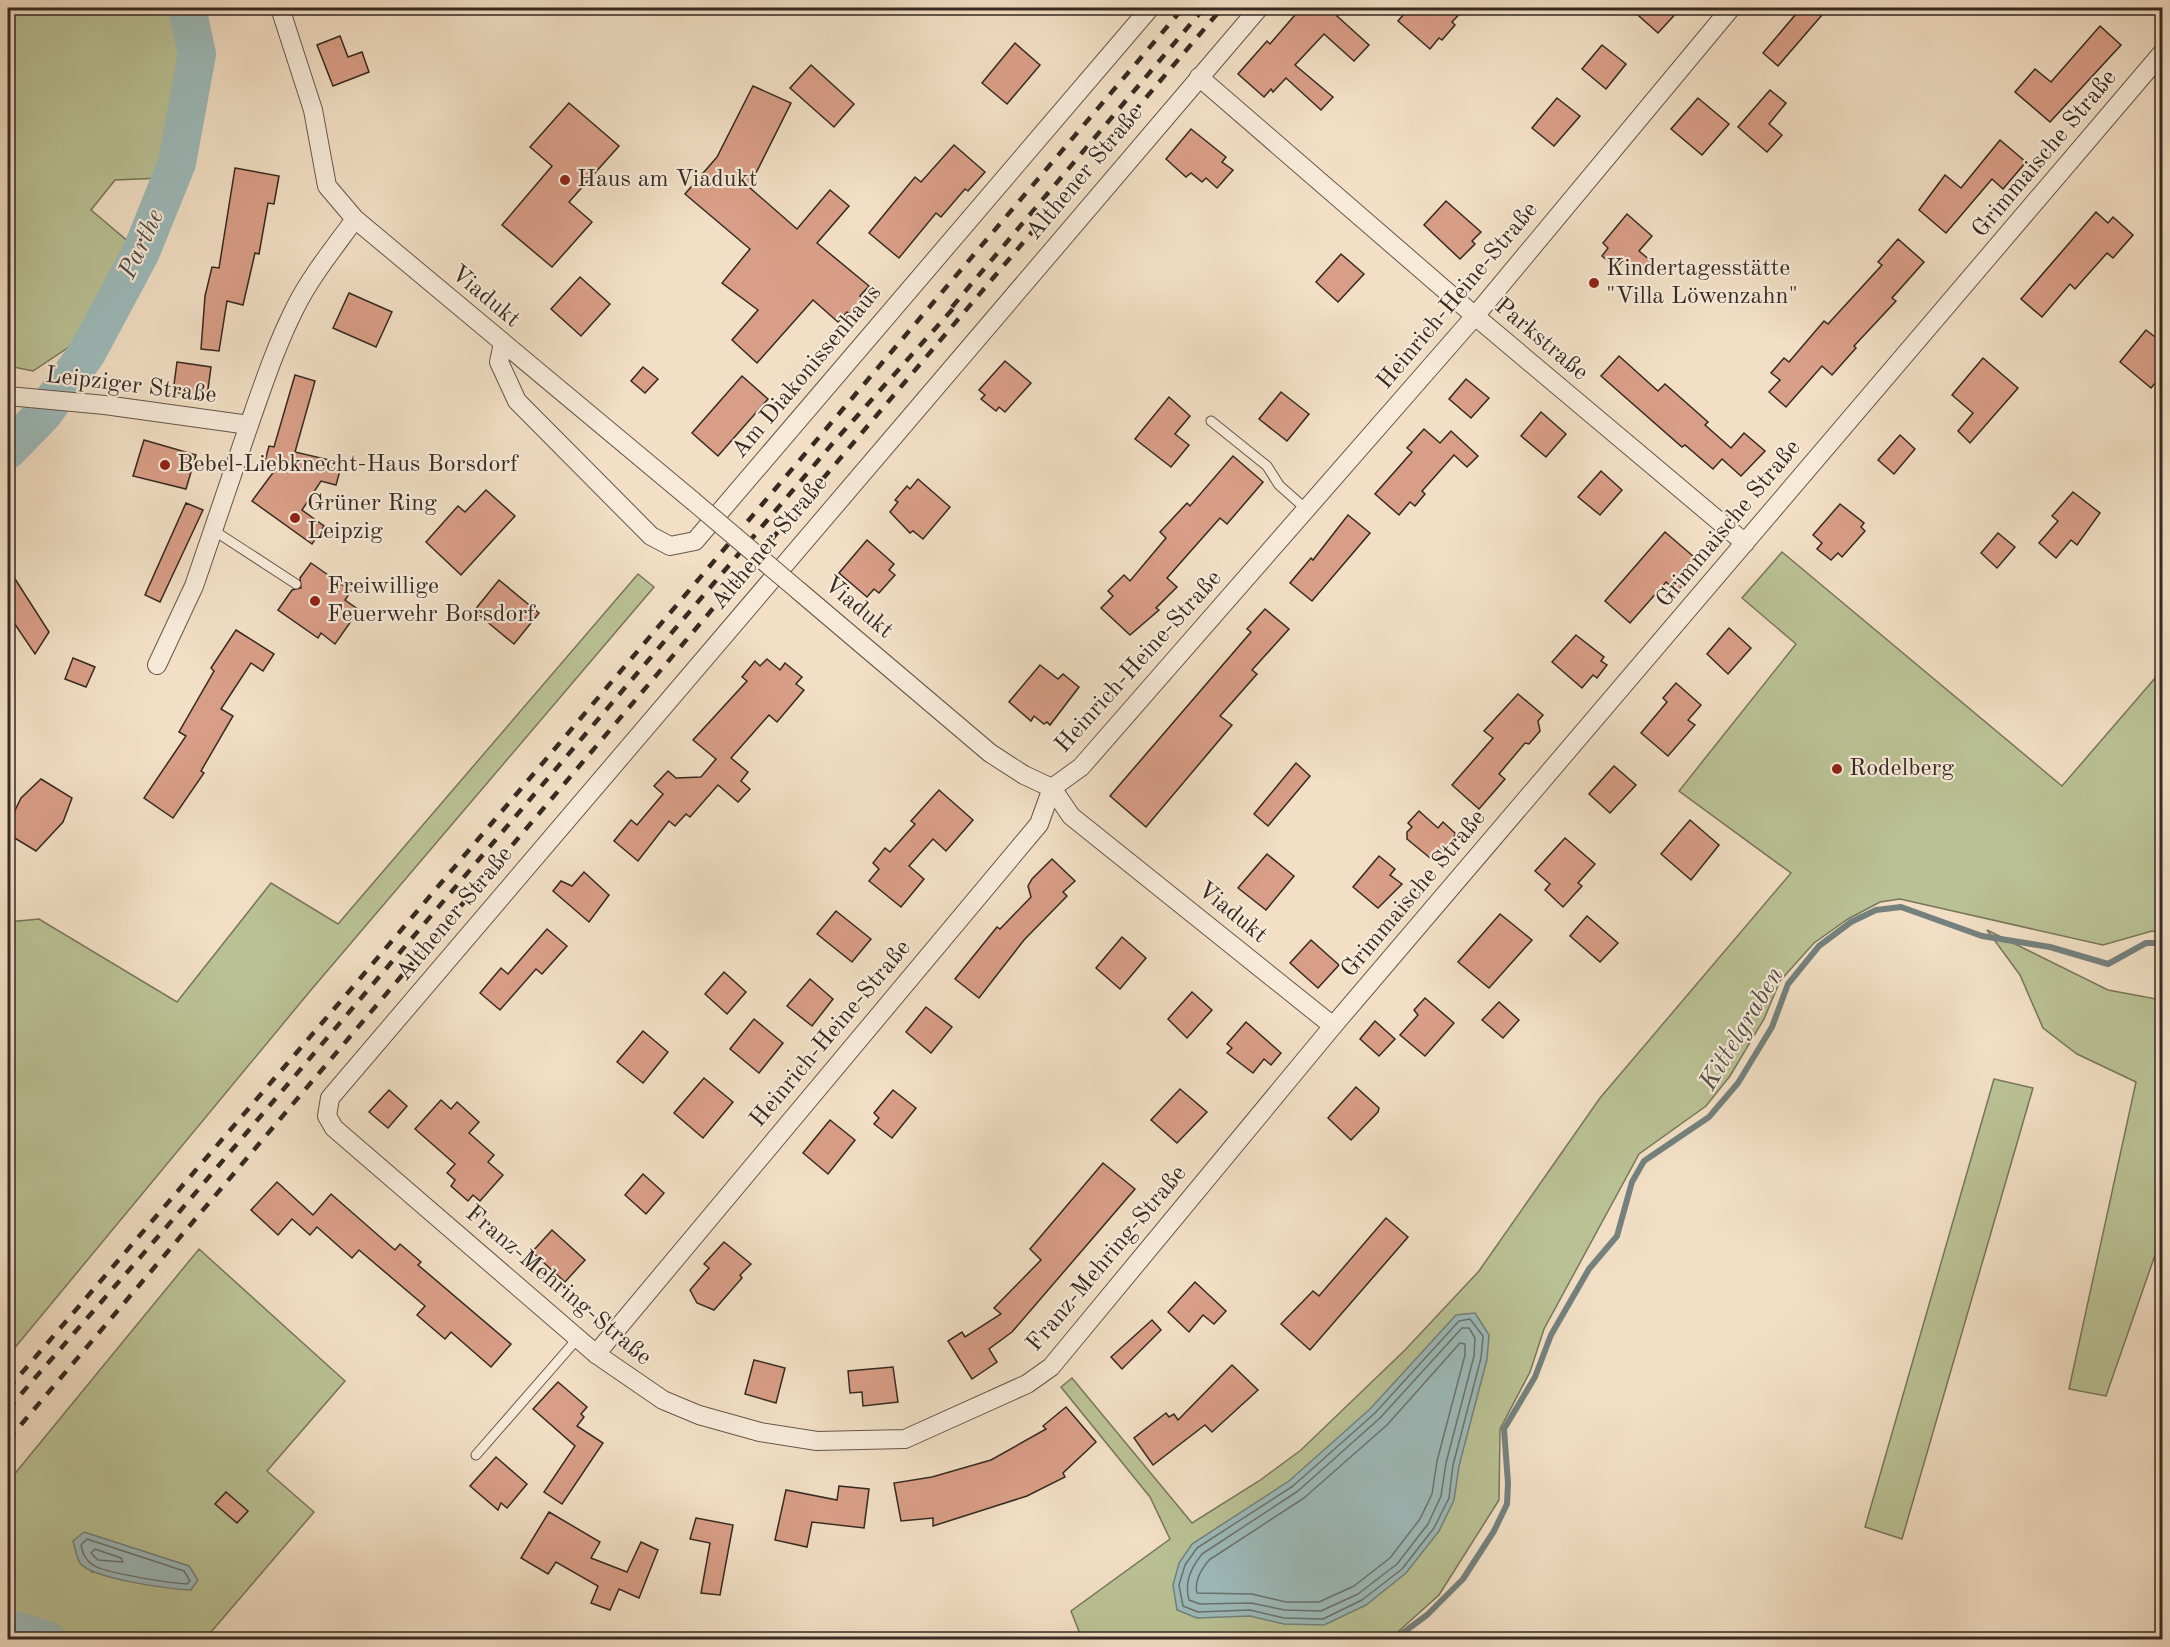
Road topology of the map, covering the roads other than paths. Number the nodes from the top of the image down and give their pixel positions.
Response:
1 (280, 8) edge
2 (1150, 8) edge
3 (1259, 8) edge
4 (1731, 8) edge
5 (2163, 53) edge
6 (1199, 77) junction
7 (355, 219) junction
8 (1475, 316) junction
9 (503, 343) junction
10 (8, 396) edge
11 (1210, 421) dead end
12 (249, 425) junction
13 (1306, 509) junction
14 (213, 530) junction
15 (1745, 543) junction
16 (296, 584) dead end
17 (157, 665) dead end
18 (1052, 788) junction
19 (1333, 1026) junction
20 (327, 1116) joint
21 (578, 1338) junction
22 (596, 1354) junction
23 (476, 1455) dead end

1 - 7 street
2 - 9 street, Am Diakonissenhaus
3 - 6 street, Althener Straße
4 - 8 street, Heinrich-Heine-Straße
5 - 15 street, Grimmaische Straße
6 - 8 street, Parkstraße
6 - 20 street, Althener Straße
7 - 9 street, Viadukt
7 - 12 street
8 - 13 street, Heinrich-Heine-Straße
8 - 15 street, Parkstraße
9 - 18 street, Viadukt, bridge
10 - 12 street, Leipziger Straße
11 - 13 lane
12 - 14 street
13 - 18 street, Heinrich-Heine-Straße
14 - 16 lane
14 - 17 street
15 - 19 street, Grimmaische Straße
18 - 19 street, Viadukt
18 - 22 street, Heinrich-Heine-Straße
19 - 22 street, Franz-Mehring-Straße
20 - 21 street, Franz-Mehring-Straße
21 - 22 street, Franz-Mehring-Straße
21 - 23 lane

